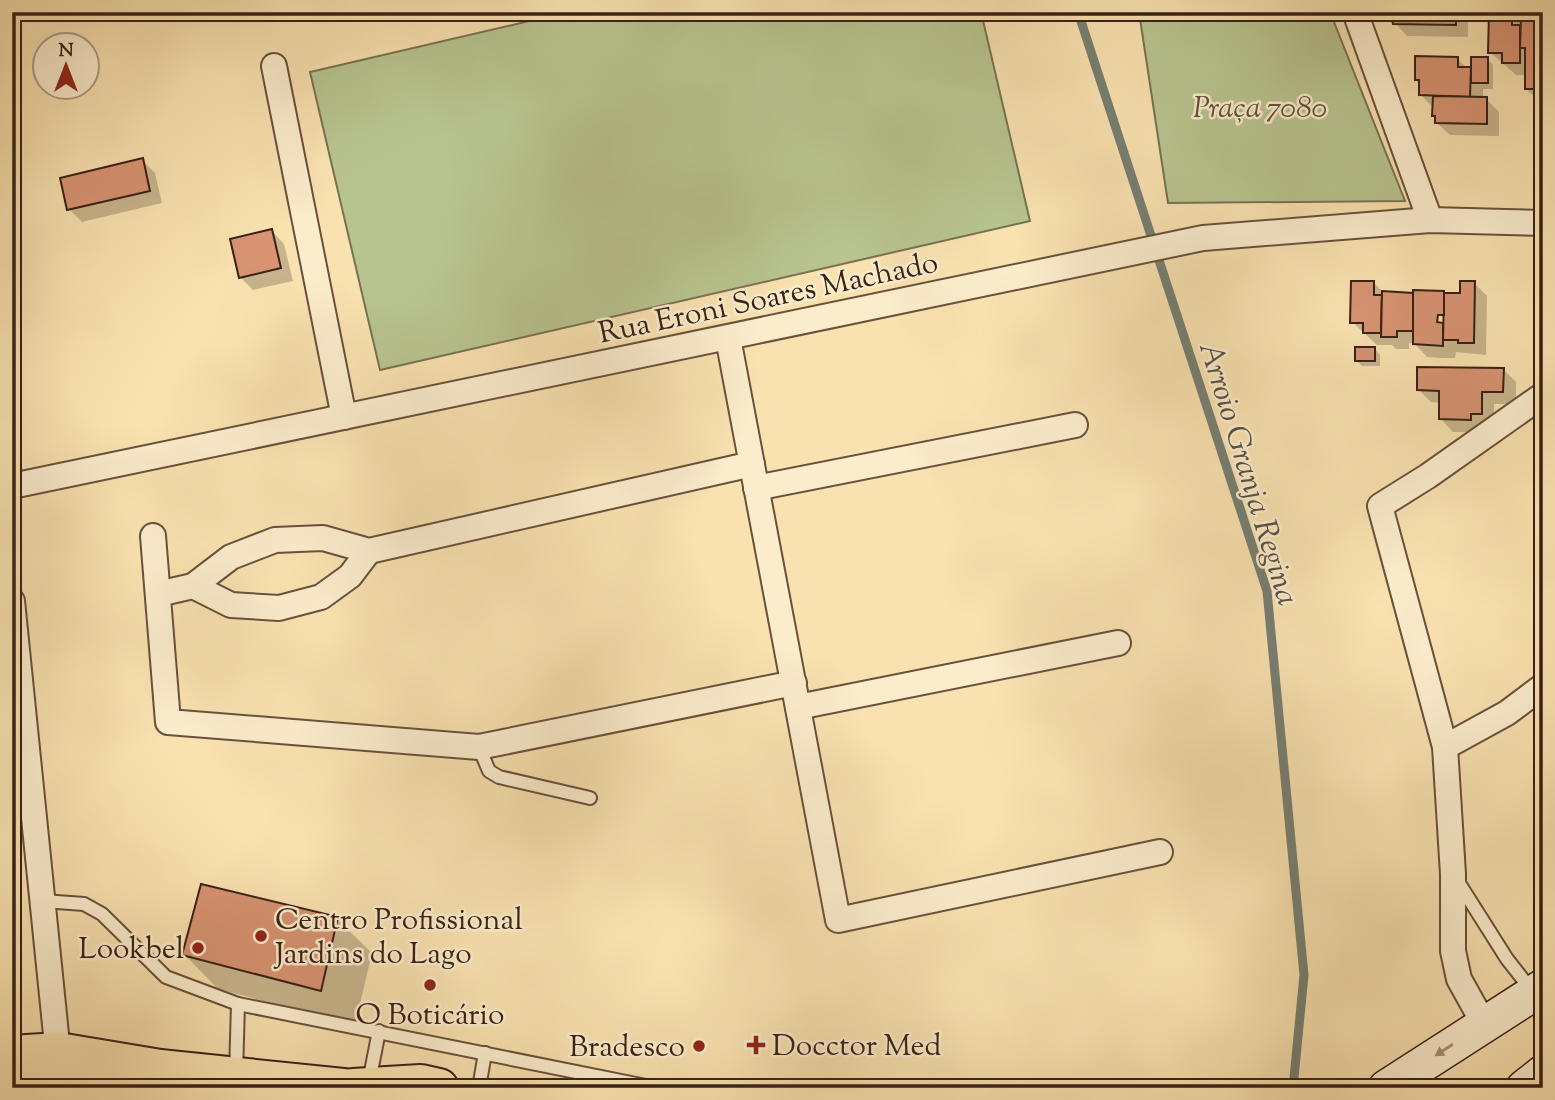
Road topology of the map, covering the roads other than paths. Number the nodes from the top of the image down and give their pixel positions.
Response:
1 (1355, 12) edge
2 (274, 66) dead end
3 (1430, 220) junction
4 (1543, 223) edge
5 (728, 338) junction
6 (1543, 395) edge
7 (344, 417) junction
8 (1076, 425) dead end
9 (754, 476) junction
10 (12, 486) edge
11 (153, 536) dead end
12 (369, 551) junction
13 (193, 586) junction
14 (158, 594) junction
15 (12, 601) edge
16 (1118, 643) dead end
17 (1543, 686) edge
18 (796, 695) junction
19 (478, 747) junction
20 (1445, 747) junction
21 (590, 798) dead end
22 (1160, 852) dead end
23 (1453, 874) junction
24 (43, 901) junction
25 (1540, 995) edge
26 (238, 1004) junction
27 (1484, 1024) junction
28 (379, 1031) junction
29 (485, 1053) junction
30 (12, 1055) edge
31 (60, 1067) junction
32 (1543, 1073) edge
33 (236, 1077) junction
34 (607, 1083) edge
35 (12, 1084) edge
36 (354, 1087) edge
37 (439, 1088) edge
38 (479, 1088) edge
39 (656, 1088) edge
40 (1386, 1088) edge
41 (1524, 1088) edge

1 - 3 street
2 - 7 street
3 - 4 street, Rua Eroni Soares Machado
3 - 5 street, Rua Eroni Soares Machado
5 - 7 street, Rua Eroni Soares Machado
5 - 9 street
6 - 20 street
7 - 10 street, Rua Eroni Soares Machado
8 - 9 street
9 - 12 street
9 - 18 street
11 - 14 street
12 - 13 street
12 - 13 street
13 - 14 street
14 - 19 street
15 - 24 street
16 - 18 street
17 - 20 street
18 - 19 street
18 - 22 street
19 - 21 lane
20 - 23 street
23 - 25 lane
23 - 27 street
24 - 26 lane
24 - 31 street
25 - 27 street
26 - 28 lane
26 - 33 lane
27 -> 40 street
28 - 29 lane
28 - 36 lane
29 - 34 lane
29 - 38 lane
30 - 31 main road
31 - 33 main road
31 - 35 main road
32 - 41 street
33 - 36 main road
34 - 39 lane
36 - 37 main road

